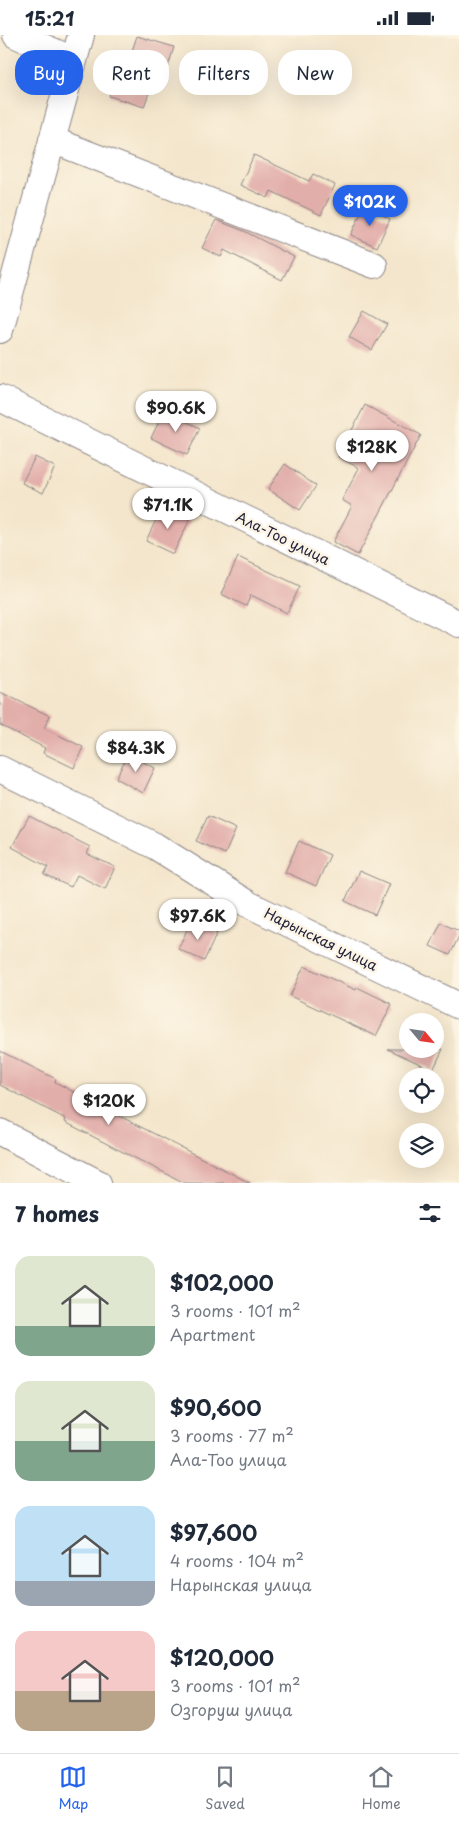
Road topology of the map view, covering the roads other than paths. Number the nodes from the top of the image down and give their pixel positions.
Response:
1 (16, 35) edge
2 (81, 35) edge
3 (50, 50) edge
4 (76, 50) edge
5 (64, 95) edge
6 (52, 140) junction
7 (374, 265) dead end
8 (0, 330) edge
9 (0, 398) edge
10 (459, 624) edge
11 (0, 769) edge
12 (459, 1006) edge
13 (0, 1132) edge
14 (98, 1183) edge

1 - 3 street
2 - 4 street
5 - 6 street
6 - 7 street
6 - 8 street
9 - 10 street, Ала-Тоо улица
11 - 12 street, Нарынская улица
13 - 14 street

